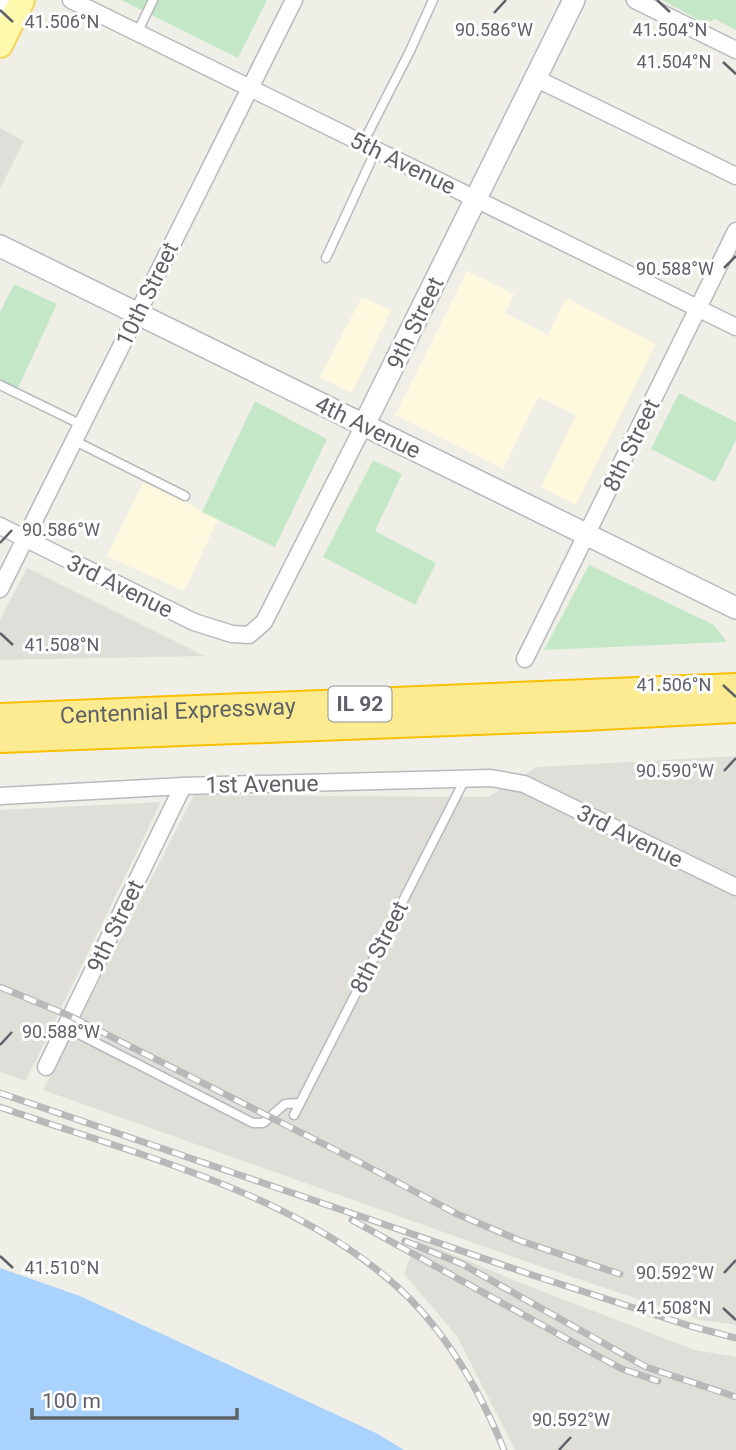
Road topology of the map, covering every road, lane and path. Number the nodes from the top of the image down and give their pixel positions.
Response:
1 (5, 0) edge
2 (22, 0) edge
3 (71, 0) edge
4 (153, 0) edge
5 (294, 0) edge
6 (433, 0) edge
7 (573, 0) edge
8 (635, 0) edge
9 (0, 10) edge
10 (137, 33) junction
11 (0, 45) edge
12 (736, 50) edge
13 (535, 78) junction
14 (251, 88) junction
15 (369, 147) junction
16 (736, 176) edge
17 (476, 199) junction
18 (736, 231) edge
19 (0, 246) edge
20 (326, 258) dead end
21 (697, 308) junction
22 (137, 313) junction
23 (736, 327) edge
24 (0, 385) edge
25 (364, 425) junction
26 (83, 426) junction
27 (75, 441) junction
28 (185, 496) dead end
29 (0, 526) edge
30 (588, 534) junction
31 (24, 539) junction
32 (0, 589) edge
33 (736, 608) edge
34 (244, 636) joint
35 (525, 659) dead end
36 (727, 699) edge
37 (0, 718) edge
38 (0, 738) edge
39 (465, 779) junction
40 (524, 784) joint
41 (183, 786) junction
42 (0, 796) edge
43 (736, 887) edge
44 (65, 1027) junction
45 (47, 1067) dead end
46 (300, 1103) junction
47 (294, 1115) dead end

1 - 9 street
2 - 11 main road
3 - 10 street, 5th Avenue
4 - 10 lane
5 - 14 street, 10th Street
6 - 15 lane
7 - 13 street, 9th Street
8 - 12 street
10 - 14 street, 5th Avenue
13 - 16 street
13 - 17 street, 9th Street
14 - 15 street, 5th Avenue
14 - 22 street, 10th Street
15 - 17 street, 5th Avenue
15 - 20 lane
17 - 21 street, 5th Avenue
17 - 25 street, 9th Street
18 - 21 street, 8th Street
19 - 22 street, 4th Avenue
21 - 23 street, 5th Avenue
21 - 30 street, 8th Street
22 - 25 street, 4th Avenue
22 - 26 street, 10th Street
24 - 26 lane
25 - 30 street, 4th Avenue
25 - 34 street, 9th Street
26 - 27 street, 10th Street
27 - 28 lane
27 - 31 street, 10th Street
29 - 31 street, 3rd Avenue
30 - 33 street, 4th Avenue
30 - 35 street, 8th Street
31 - 32 street, 10th Street
31 - 34 street, 3rd Avenue
36 - 37 highway, Centennial Expressway / IL 92
36 - 38 highway, Centennial Expressway / IL 92
39 - 40 street, 1st Avenue
39 - 41 street, 1st Avenue
39 - 46 lane, 8th Street
40 - 43 street, 3rd Avenue
41 - 42 street, 1st Avenue
41 - 44 street, 9th Street
44 - 45 street, 9th Street
44 - 46 lane
46 - 47 lane, 8th Street

